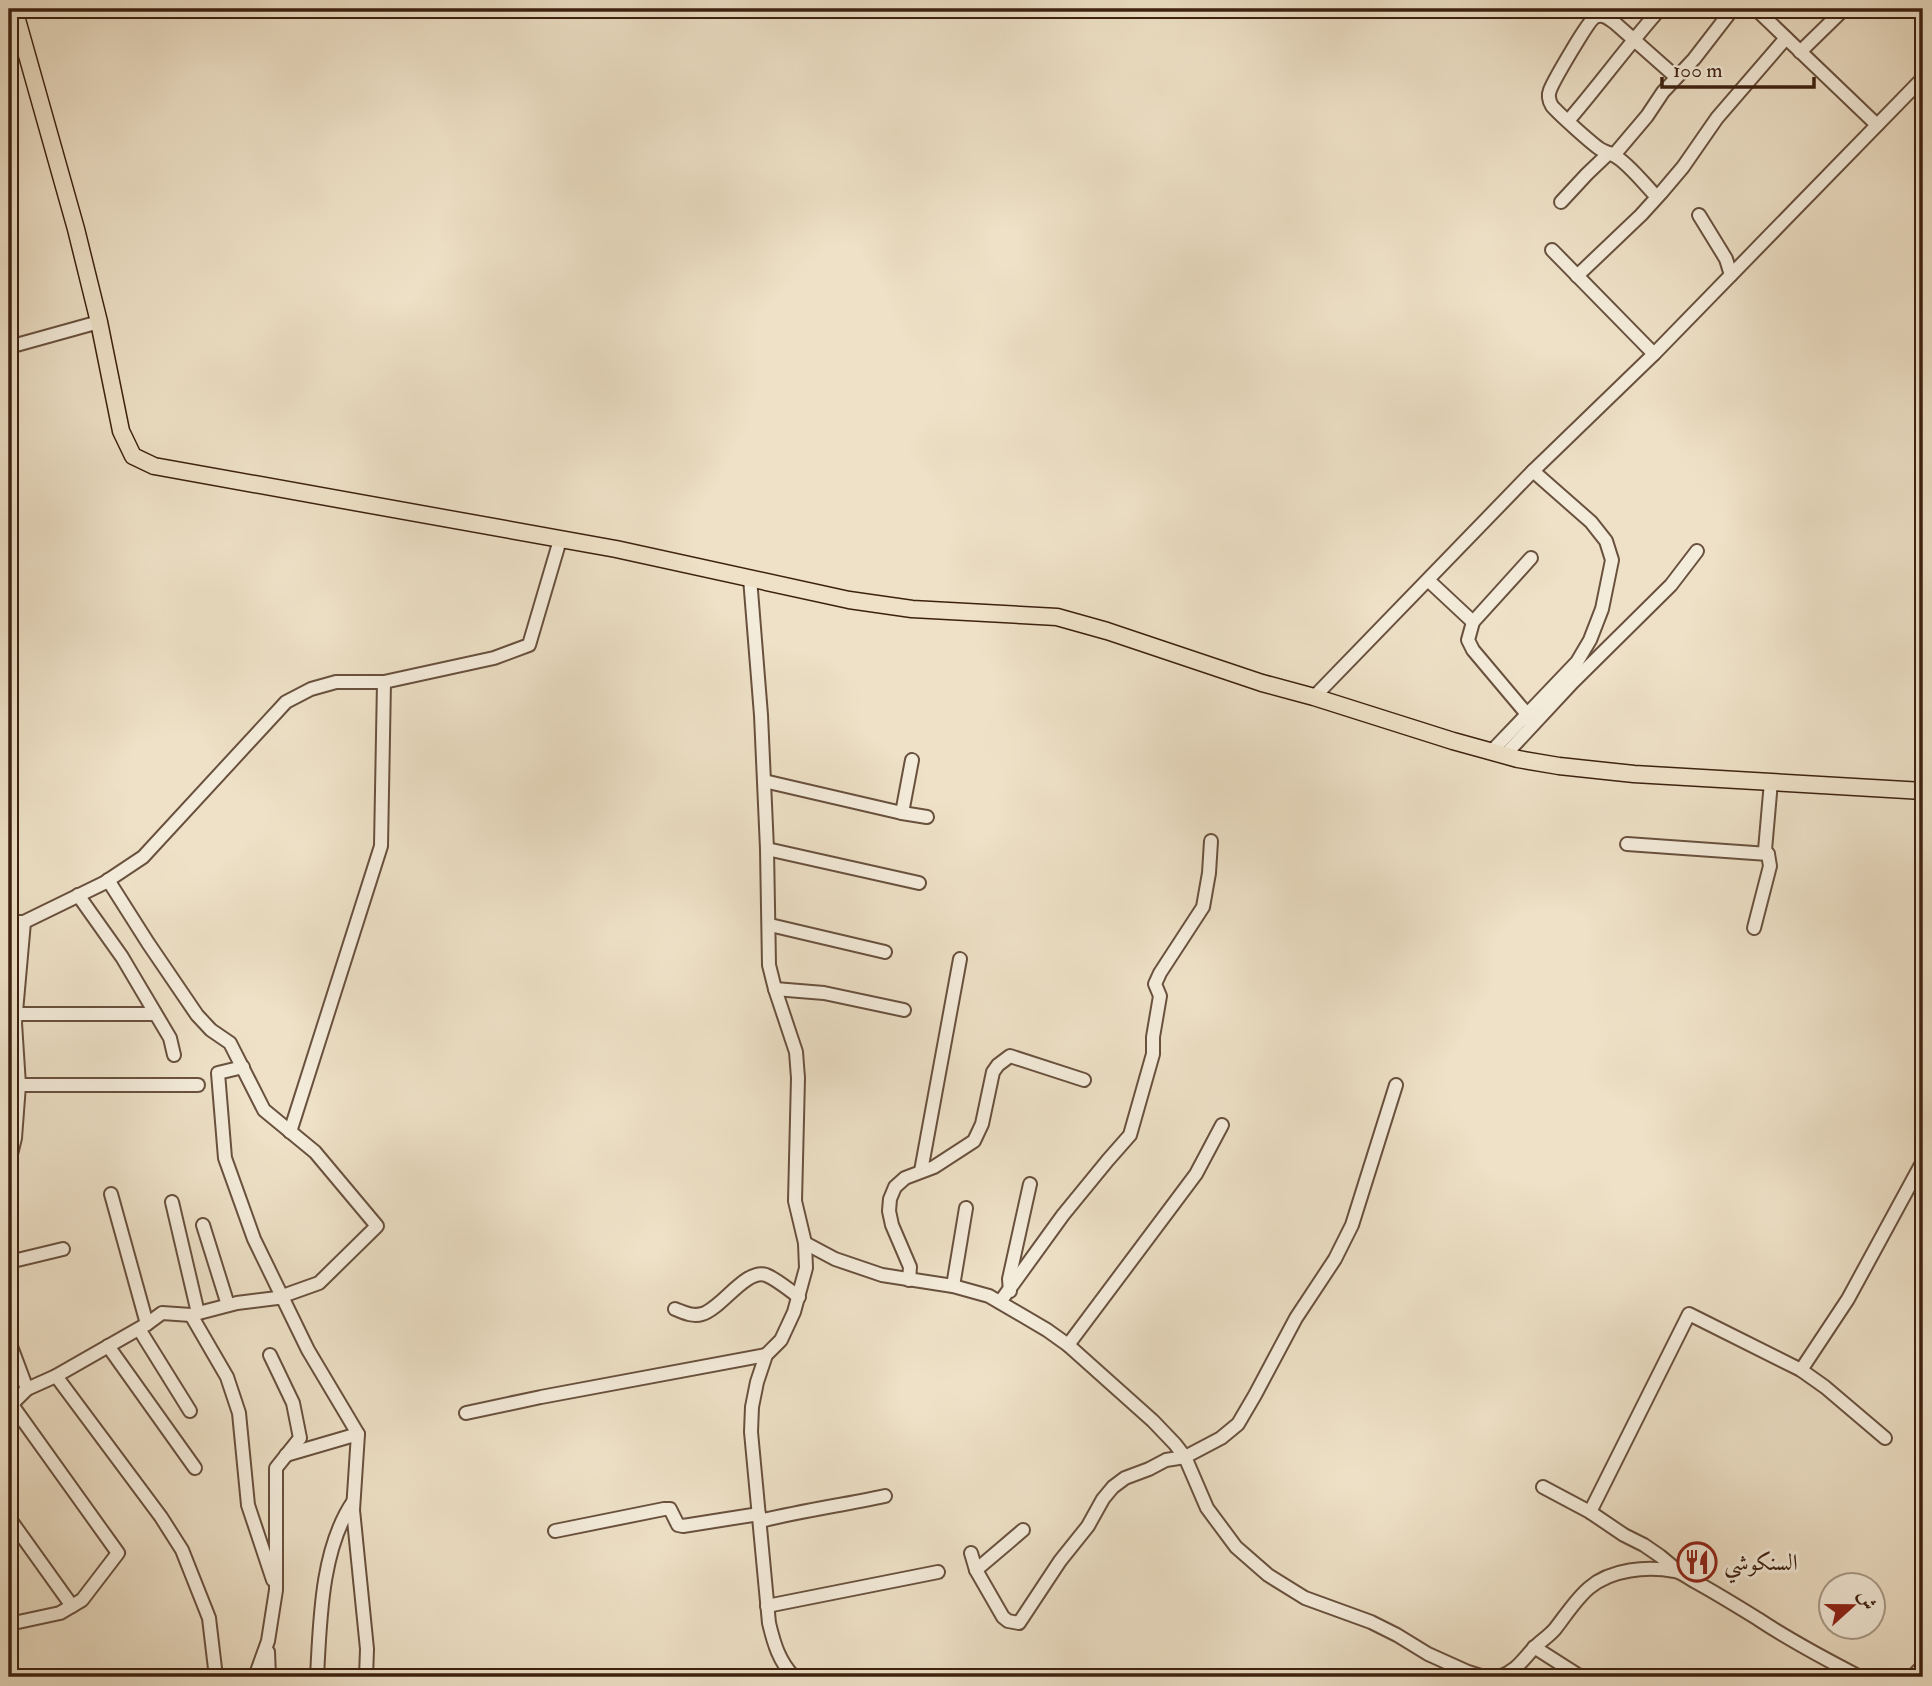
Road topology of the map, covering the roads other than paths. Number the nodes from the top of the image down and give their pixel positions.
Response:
1 (14, 9) edge
2 (1660, 9) edge
3 (1720, 9) edge
4 (1844, 9) edge
5 (1759, 12) dead end
6 (1786, 38) junction
7 (1633, 39) junction
8 (1800, 52) junction
9 (1676, 76) junction
10 (1923, 78) edge
11 (1568, 121) junction
12 (1877, 125) junction
13 (1611, 154) junction
14 (1657, 197) junction
15 (1561, 202) dead end
16 (1699, 215) dead end
17 (1552, 250) dead end
18 (1731, 275) junction
19 (1577, 276) junction
20 (99, 322) junction
21 (9, 347) edge
22 (1654, 354) junction
23 (1533, 471) junction
24 (559, 540) junction
25 (1697, 551) dead end
26 (1531, 558) dead end
27 (750, 578) junction
28 (1428, 580) junction
29 (1473, 622) junction
30 (384, 682) junction
31 (1314, 697) junction
32 (1526, 713) junction
33 (1532, 726) junction
34 (1498, 753) junction
35 (912, 760) dead end
36 (764, 781) junction
37 (1771, 782) junction
38 (1923, 791) edge
39 (902, 813) junction
40 (927, 817) dead end
41 (1211, 841) dead end
42 (1627, 844) dead end
43 (767, 849) junction
44 (1768, 854) junction
45 (108, 880) junction
46 (919, 883) dead end
47 (78, 895) junction
48 (9, 922) edge
49 (24, 922) junction
50 (770, 925) junction
51 (1754, 929) dead end
52 (885, 952) dead end
53 (960, 959) dead end
54 (775, 989) junction
55 (904, 1010) dead end
56 (16, 1014) junction
57 (155, 1014) junction
58 (174, 1055) dead end
59 (243, 1068) junction
60 (1084, 1080) dead end
61 (19, 1085) junction
62 (198, 1085) dead end
63 (1396, 1085) dead end
64 (1222, 1125) dead end
65 (290, 1132) junction
66 (1923, 1161) edge
67 (9, 1162) edge
68 (921, 1171) junction
69 (1030, 1184) dead end
70 (111, 1194) dead end
71 (172, 1202) dead end
72 (966, 1208) dead end
73 (203, 1225) dead end
74 (805, 1243) junction
75 (63, 1249) dead end
76 (9, 1262) edge
77 (909, 1280) junction
78 (953, 1286) junction
79 (1010, 1291) junction
80 (281, 1297) junction
81 (799, 1297) junction
82 (1000, 1302) junction
83 (228, 1305) junction
84 (675, 1310) dead end
85 (194, 1314) junction
86 (143, 1326) junction
87 (9, 1341) edge
88 (1068, 1345) junction
89 (108, 1346) junction
90 (270, 1355) dead end
91 (766, 1355) junction
92 (1801, 1370) junction
93 (56, 1376) junction
94 (27, 1389) junction
95 (10, 1406) edge
96 (190, 1411) dead end
97 (466, 1413) dead end
98 (358, 1434) junction
99 (1885, 1438) dead end
100 (286, 1455) junction
101 (1185, 1457) junction
102 (195, 1468) dead end
103 (1543, 1487) dead end
104 (885, 1496) dead end
105 (353, 1502) junction
106 (1590, 1512) junction
107 (759, 1517) junction
108 (9, 1518) edge
109 (555, 1531) dead end
110 (1023, 1531) dead end
111 (971, 1553) dead end
112 (976, 1570) junction
113 (1678, 1571) junction
114 (938, 1572) dead end
115 (276, 1590) junction
116 (767, 1605) junction
117 (72, 1606) junction
118 (9, 1624) edge
119 (268, 1641) junction
120 (1534, 1647) junction
121 (1923, 1666) edge
122 (1506, 1676) edge
123 (216, 1677) edge
124 (256, 1677) edge
125 (268, 1677) edge
126 (317, 1677) edge
127 (366, 1677) edge
128 (794, 1677) edge
129 (1484, 1677) edge
130 (1581, 1677) edge
131 (1860, 1677) edge
132 (1912, 1677) edge

1 - 20 main road
2 - 7 street
3 - 9 street
4 - 8 street
5 - 6 street
6 - 8 street
6 - 14 street
7 - 9 street
7 - 11 street
7 - 11 street
8 - 12 street
9 - 13 street
10 - 12 street
11 - 13 street
12 - 18 street
13 - 14 street
13 - 15 street
14 - 19 street
16 - 18 street
17 - 19 street
18 - 22 street
19 - 22 street
20 - 21 street
20 - 24 main road
22 - 23 street
23 - 28 street
23 - 32 street
24 - 27 main road
24 - 30 street
25 - 33 street
26 - 29 street
27 - 31 main road
27 - 36 street
28 - 29 street
28 - 31 street
29 - 32 street
30 - 45 street
30 - 65 street
31 - 34 main road
32 - 33 street
32 - 34 street
33 - 34 street
34 - 37 main road
35 - 39 street
36 - 39 street
36 - 43 street
37 - 38 main road
37 - 44 street
39 - 40 street
41 - 79 street
42 - 44 street
43 - 46 street
43 - 50 street
44 - 51 street
45 - 47 street
45 - 59 street
47 - 49 street
47 - 57 street
48 - 49 street
49 - 56 street
50 - 52 street
50 - 54 street
53 - 68 street
54 - 55 street
54 - 74 street
56 - 57 street
56 - 61 street
57 - 58 street
59 - 65 street
59 - 80 street
60 - 68 street
61 - 62 street
61 - 67 street
63 - 101 street
64 - 88 street
65 - 80 street
66 - 92 street
68 - 77 street
69 - 79 street
70 - 86 street
71 - 85 street
72 - 78 street
73 - 83 street
74 - 77 street
74 - 81 street
75 - 76 street
77 - 78 street
78 - 82 street
79 - 82 street
80 - 83 street
80 - 98 street
81 - 84 street
81 - 91 street
82 - 88 street
83 - 85 street
85 - 86 street
85 - 115 street
86 - 89 street
86 - 96 street
87 - 94 street
88 - 101 street
89 - 93 street
89 - 102 street
90 - 100 street
91 - 97 street
91 - 107 street
92 - 99 street
92 - 106 street
93 - 94 street
93 - 123 street
94 - 95 street
95 - 117 street
98 - 100 street
98 - 105 street
100 - 115 street
101 - 112 street
101 - 129 street
103 - 106 street
104 - 107 street
105 - 126 street
105 - 127 street
106 - 113 street
107 - 109 street
107 - 116 street
108 - 117 street
110 - 112 street
111 - 112 street
113 - 120 street
113 - 131 street
114 - 116 street
115 - 119 street
116 - 128 street
117 - 118 street
119 - 124 street
119 - 125 street
120 - 122 street
120 - 130 street
121 - 132 street

